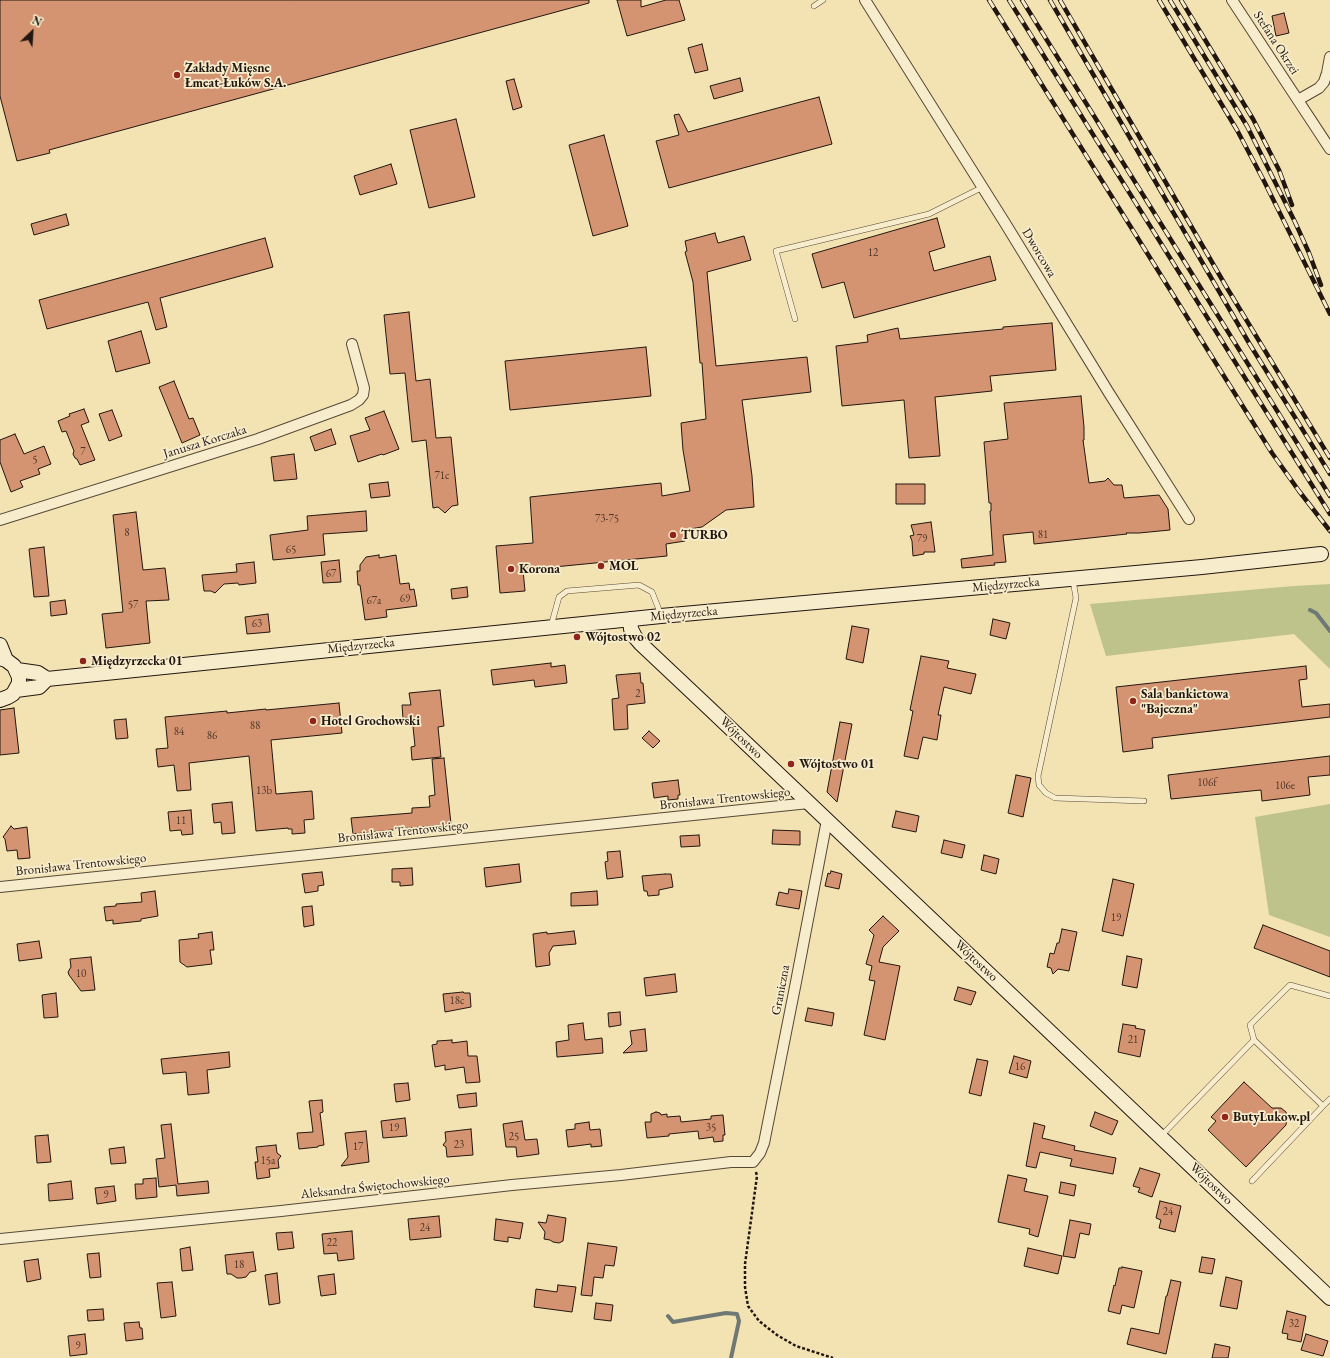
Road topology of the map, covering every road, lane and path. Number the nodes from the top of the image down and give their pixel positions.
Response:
1 (822, 0) edge
2 (866, 0) edge
3 (1232, 0) edge
4 (814, 6) dead end
5 (1330, 57) edge
6 (1298, 100) junction
7 (1330, 149) edge
8 (983, 187) junction
9 (795, 319) dead end
10 (352, 344) dead end
11 (1189, 519) dead end
12 (0, 520) edge
13 (1321, 554) dead end
14 (1073, 579) junction
15 (661, 616) junction
16 (630, 619) junction
17 (551, 627) junction
18 (0, 645) edge
19 (3, 659) edge
20 (17, 670) junction
21 (47, 679) junction
22 (16, 690) junction
23 (0, 700) edge
24 (1144, 801) dead end
25 (809, 803) junction
26 (827, 820) junction
27 (0, 887) edge
28 (1330, 996) edge
29 (1254, 1040) junction
30 (1330, 1099) edge
31 (1323, 1106) junction
32 (1160, 1137) junction
33 (753, 1162) junction
34 (1252, 1181) dead end
35 (0, 1239) edge
36 (1330, 1298) edge
37 (833, 1358) edge

1 - 4 lane
2 - 8 street, Dworcowa
3 - 6 street, Stefana Okrzei
5 - 6 street
6 - 7 street, Stefana Okrzei
8 - 9 lane
8 - 11 street, Dworcowa
10 - 12 street, Janusza Korczaka
13 - 14 main road, Międzyrzecka
14 - 15 main road, Międzyrzecka
14 - 24 lane
15 - 16 main road, Międzyrzecka
15 - 17 lane
16 - 17 main road, Międzyrzecka
16 - 25 main road, Wójtostwo
17 - 21 main road, Międzyrzecka
18 - 19 main road
19 - 20 main road
20 - 21 main road, Międzyrzecka
20 - 22 main road
21 - 22 main road, Międzyrzecka
22 - 23 main road
25 - 26 main road, Wójtostwo
25 - 27 street, Bronisława Trentowskiego
26 - 32 main road, Wójtostwo
26 - 33 street, Graniczna
28 - 29 lane
29 - 31 lane
29 - 32 lane
30 - 31 lane
31 - 34 lane
32 - 36 main road, Wójtostwo
33 - 35 street, Aleksandra Świętochowskiego
33 - 37 path

